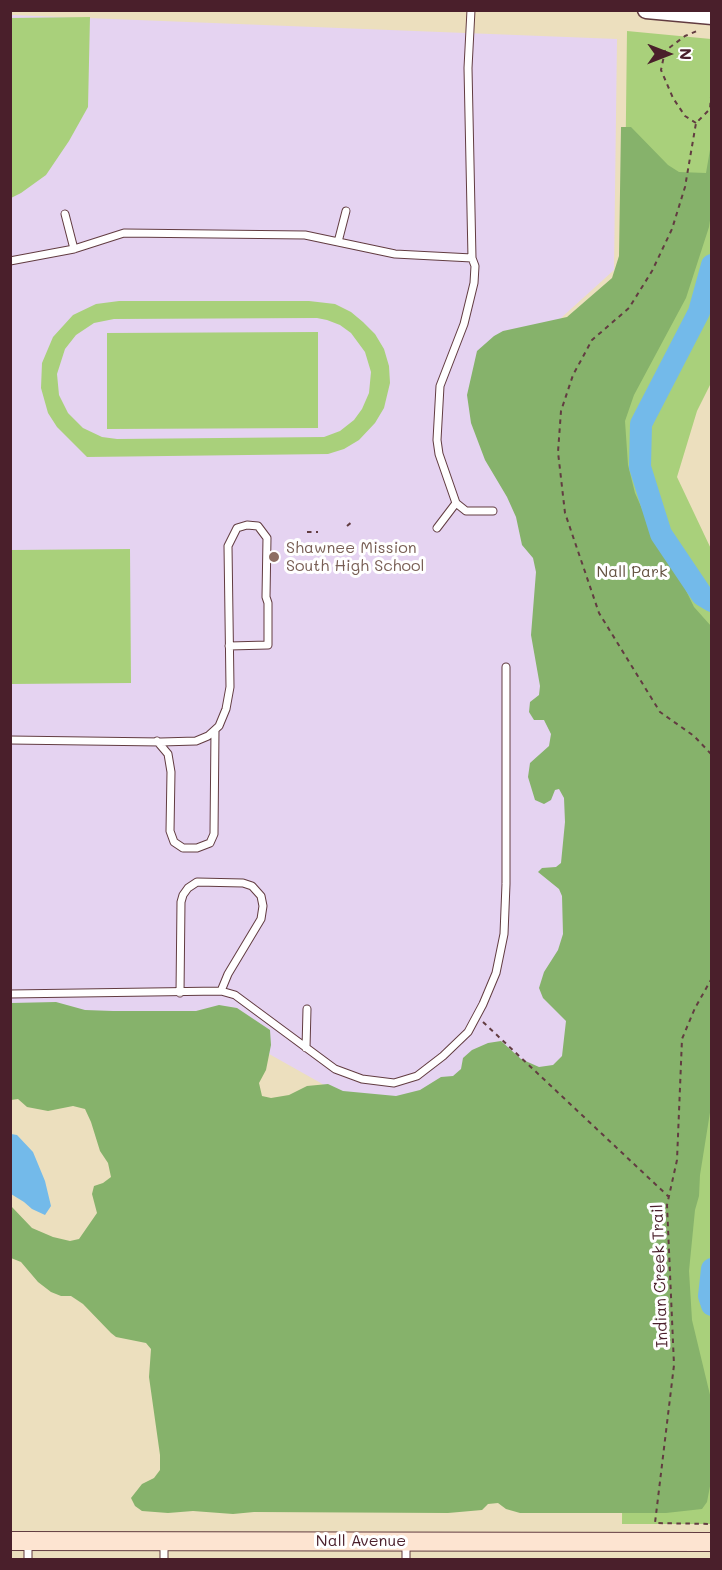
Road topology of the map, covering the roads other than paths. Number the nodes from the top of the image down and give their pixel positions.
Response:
1 (471, 10) edge
2 (646, 10) edge
3 (705, 20) edge
4 (346, 210) dead end
5 (65, 214) dead end
6 (338, 242) junction
7 (74, 249) junction
8 (472, 258) junction
9 (10, 261) edge
10 (456, 503) junction
11 (493, 511) dead end
12 (437, 528) dead end
13 (230, 646) junction
14 (506, 667) dead end
15 (215, 730) junction
16 (10, 740) edge
17 (157, 741) junction
18 (221, 992) junction
19 (180, 993) junction
20 (10, 994) edge
21 (307, 1009) dead end
22 (306, 1048) junction
23 (19, 1541) edge
24 (164, 1541) junction
25 (711, 1542) edge
26 (406, 1550) edge
27 (28, 1560) edge
28 (164, 1560) edge

1 - 8 lane
2 - 3 street
4 - 6 lane
5 - 7 lane
6 - 7 lane
6 - 8 lane
7 - 9 lane
8 - 10 lane
10 - 11 lane
10 - 12 lane
13 - 13 lane
13 - 15 lane
14 - 22 lane
15 - 17 lane
15 - 17 lane
16 - 17 lane
18 - 19 lane
18 - 19 lane
18 - 22 lane
19 - 20 lane
21 - 22 lane
23 - 24 main road, Nall Avenue
23 - 27 lane
24 - 26 main road, Nall Avenue
24 - 28 lane
25 - 26 main road, Nall Avenue

